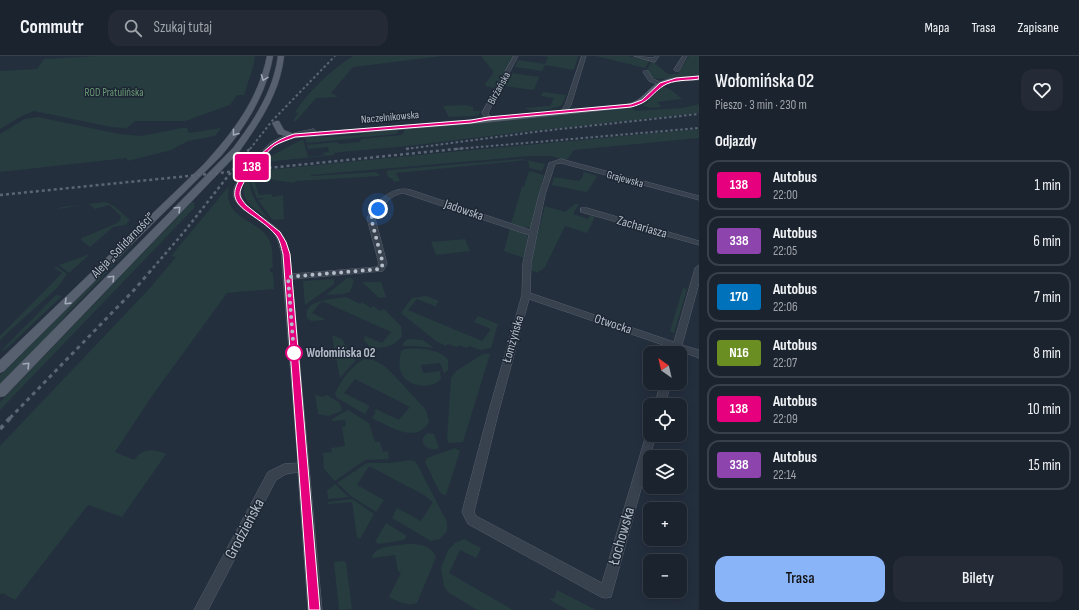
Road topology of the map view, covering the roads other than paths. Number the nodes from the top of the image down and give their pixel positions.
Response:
1 (270, 56) edge
2 (280, 56) edge
3 (516, 56) edge
4 (584, 56) edge
5 (636, 56) edge
6 (685, 56) edge
7 (656, 58) edge
8 (677, 70) dead end
9 (646, 72) dead end
10 (699, 78) edge
11 (662, 84) junction
12 (256, 100) junction
13 (564, 112) junction
14 (260, 114) junction
15 (488, 119) junction
16 (278, 127) junction
17 (290, 127) junction
18 (313, 131) junction
19 (294, 136) junction
20 (272, 145) junction
21 (551, 164) joint
22 (699, 198) edge
23 (584, 210) dead end
24 (534, 234) junction
25 (699, 243) edge
26 (699, 268) edge
27 (288, 277) junction
28 (526, 295) junction
29 (668, 346) edge
30 (677, 346) edge
31 (687, 351) edge
32 (699, 354) edge
33 (0, 368) edge
34 (0, 392) edge
35 (649, 442) edge
36 (303, 467) junction
37 (606, 592) joint
38 (201, 610) edge
39 (314, 610) edge

1 -> 12 main road, Aleja „Solidarności”
2 - 14 main road, Aleja „Solidarności”
3 - 15 street, Birżańska
4 - 13 street
5 - 7 street
6 - 8 street
9 - 11 street
10 - 11 main road
11 - 13 main road, Naczelnikowska
12 - 14 main road
12 -> 33 main road, Aleja „Solidarności”
13 - 15 main road, Naczelnikowska
14 - 16 main road
34 -> 14 main road, Aleja „Solidarności”
15 - 18 main road, Naczelnikowska
15 - 19 main road, Naczelnikowska
16 - 17 main road, Naczelnikowska
16 - 19 main road, Naczelnikowska
16 - 20 street
17 - 18 main road, Naczelnikowska
17 - 19 street
18 - 19 street, Naczelnikowska
19 - 20 street
20 - 27 street
21 - 22 street, Grajewska
21 - 24 street, Łomżyńska
23 - 25 street, Zachariasza
24 - 27 street, Jadowska
24 - 28 street, Łomżyńska
26 - 30 street
27 - 36 street
28 - 29 street, Otwocka
28 - 37 street, Łomżyńska
31 - 32 street, Otwocka
35 - 37 street, Łochowska
36 - 38 street, Grodzieńska
36 - 39 street

